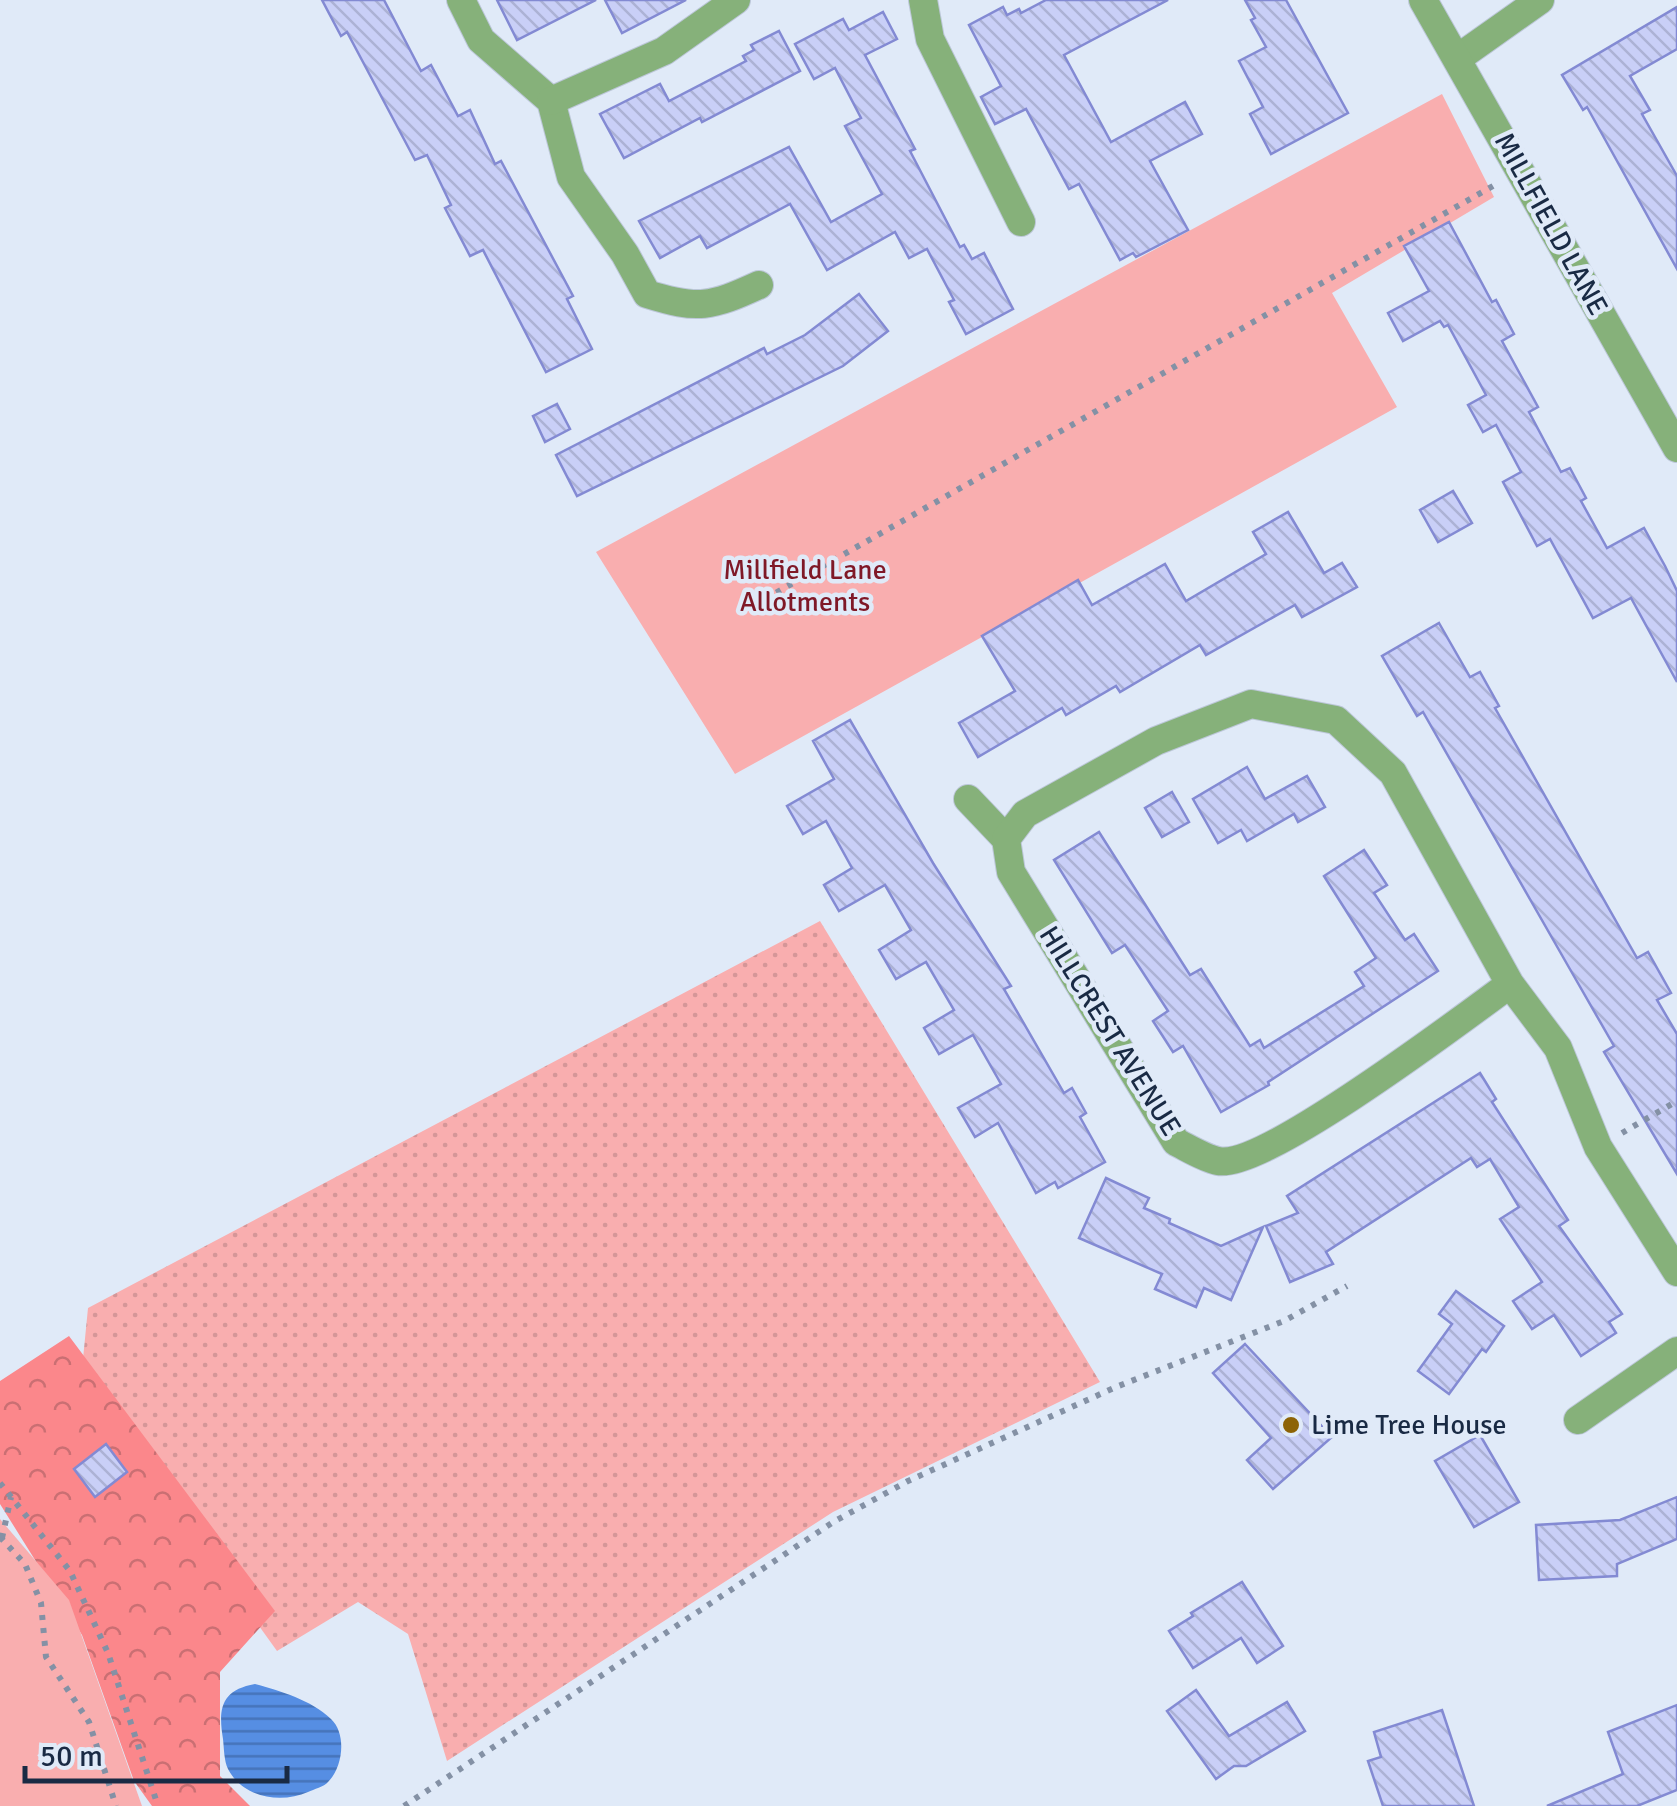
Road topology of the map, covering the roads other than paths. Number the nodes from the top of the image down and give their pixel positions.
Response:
1 (462, 0) edge
2 (736, 0) edge
3 (923, 0) edge
4 (1424, 0) edge
5 (1540, 0) edge
6 (1458, 58) junction
7 (551, 101) junction
8 (1021, 222) dead end
9 (760, 285) dead end
10 (1677, 448) edge
11 (968, 799) dead end
12 (1006, 838) junction
13 (1510, 984) junction
14 (1677, 1272) edge
15 (1677, 1351) edge
16 (1578, 1420) dead end

1 - 7 street
2 - 7 street
3 - 8 street
4 - 6 street, MILLFIELD LANE
5 - 6 street
6 - 10 street, MILLFIELD LANE
7 - 9 street
11 - 12 street, HILLCREST AVENUE
12 - 13 street
12 - 13 street, HILLCREST AVENUE
13 - 14 street
15 - 16 street

